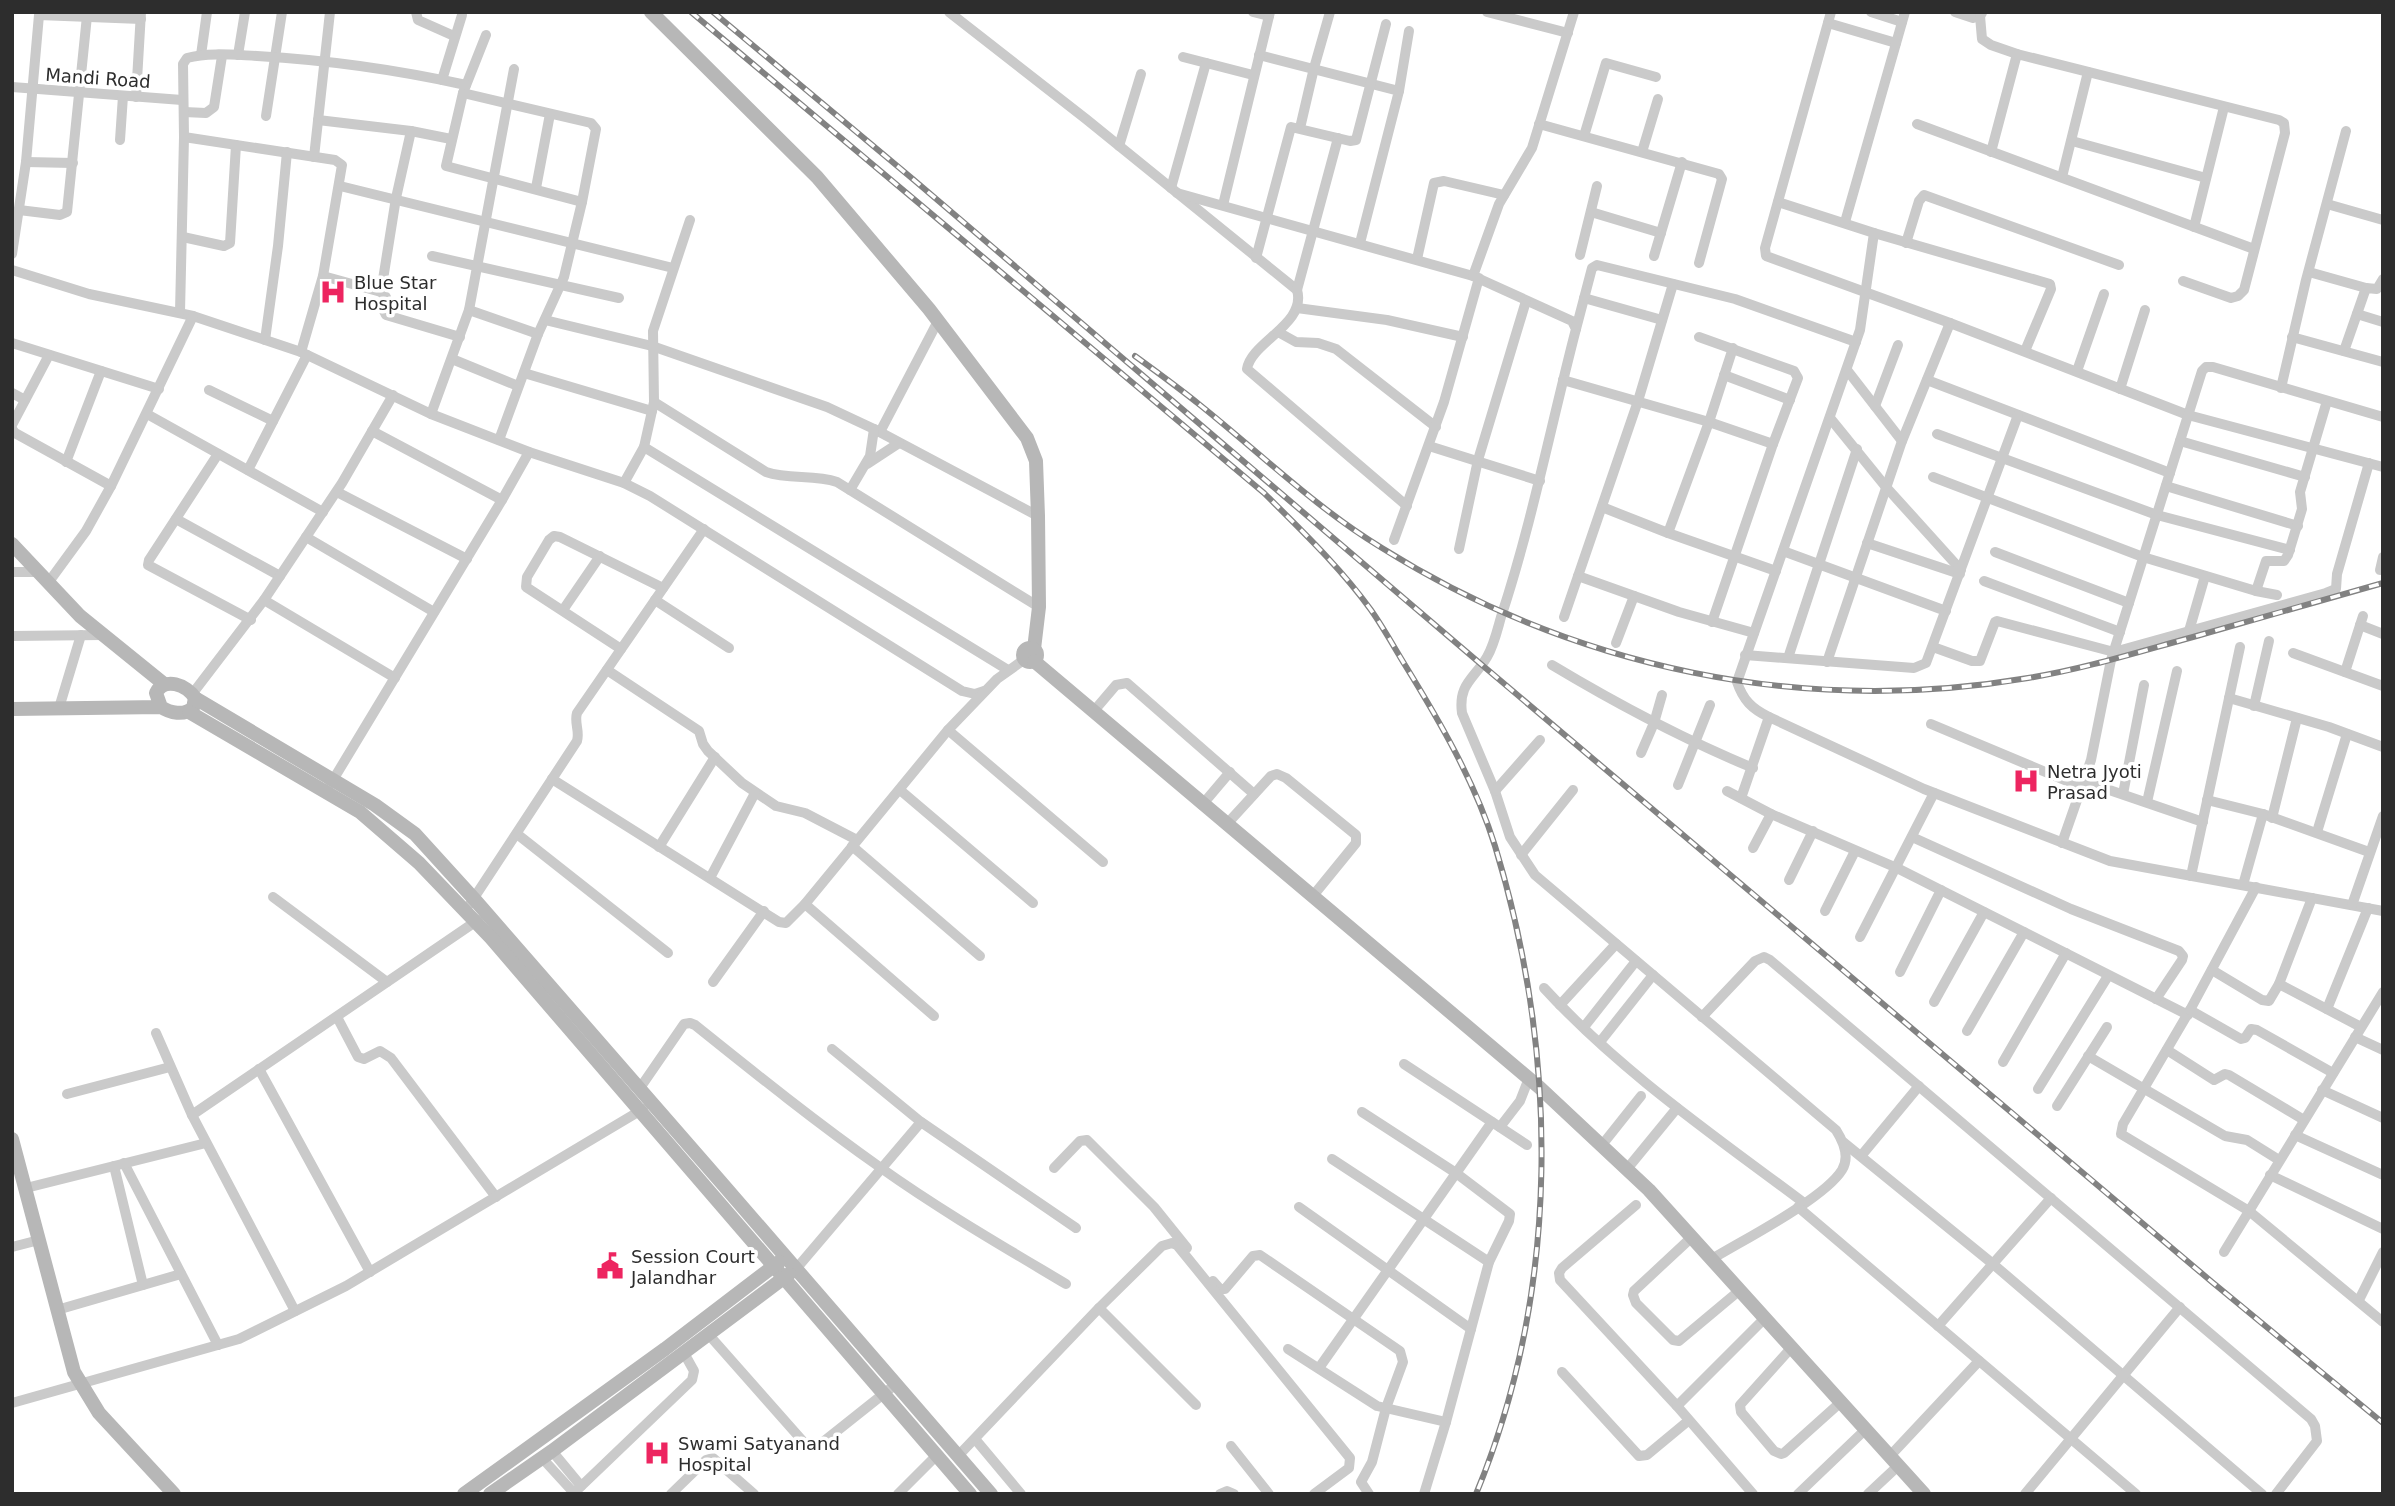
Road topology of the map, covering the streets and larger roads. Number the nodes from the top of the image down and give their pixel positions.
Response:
1 (207, 12) edge
2 (245, 12) edge
3 (282, 12) edge
4 (330, 12) edge
5 (416, 12) edge
6 (651, 12) edge
7 (949, 12) edge
8 (1253, 12) edge
9 (1330, 12) edge
10 (1487, 12) edge
11 (1574, 12) edge
12 (1831, 12) edge
13 (1871, 12) edge
14 (1955, 12) edge
15 (1269, 14) edge
16 (1981, 14) edge
17 (462, 15) dead end
18 (87, 16) junction
19 (141, 16) edge
20 (1904, 17) edge
21 (1828, 23) junction
22 (1386, 24) dead end
23 (1409, 31) dead end
24 (1568, 33) junction
25 (486, 35) dead end
26 (454, 36) junction
27 (1896, 43) junction
28 (2017, 54) junction
29 (201, 55) junction
30 (238, 55) junction
31 (1259, 55) junction
32 (222, 56) junction
33 (275, 57) junction
34 (1183, 57) dead end
35 (325, 62) junction
36 (1206, 63) junction
37 (1314, 68) junction
38 (514, 69) dead end
39 (2088, 72) junction
40 (1141, 74) dead end
41 (1253, 75) junction
42 (1656, 77) dead end
43 (442, 79) junction
44 (1369, 84) junction
45 (12, 87) edge
46 (31, 89) junction
47 (465, 89) junction
48 (1399, 91) junction
49 (79, 93) junction
50 (122, 96) junction
51 (136, 97) junction
52 (1658, 99) dead end
53 (182, 100) junction
54 (506, 104) junction
55 (2224, 107) junction
56 (184, 112) junction
57 (550, 114) junction
58 (266, 116) dead end
59 (318, 120) junction
60 (1539, 124) junction
61 (1917, 124) dead end
62 (1300, 128) junction
63 (411, 131) junction
64 (2346, 131) dead end
65 (1584, 136) junction
66 (184, 137) junction
67 (1338, 138) junction
68 (451, 139) junction
69 (120, 140) dead end
70 (2072, 141) junction
71 (236, 145) junction
72 (1119, 146) junction
73 (287, 152) junction
74 (1642, 152) junction
75 (1991, 152) junction
76 (314, 157) junction
77 (26, 162) junction
78 (1682, 162) junction
79 (73, 163) junction
80 (2062, 177) junction
81 (494, 178) junction
82 (2206, 178) junction
83 (340, 186) junction
84 (1597, 187) dead end
85 (536, 188) junction
86 (1174, 190) junction
87 (1504, 195) junction
88 (396, 198) junction
89 (582, 202) junction
90 (1778, 202) junction
91 (2326, 204) junction
92 (1223, 205) junction
93 (19, 209) junction
94 (1591, 212) junction
95 (1268, 218) junction
96 (486, 220) junction
97 (690, 220) dead end
98 (2383, 220) edge
99 (1845, 222) junction
100 (2194, 227) junction
101 (1314, 230) junction
102 (1661, 233) junction
103 (1874, 233) junction
104 (183, 237) junction
105 (572, 242) junction
106 (1360, 243) junction
107 (1906, 243) junction
108 (2253, 249) junction
109 (12, 254) edge
110 (1580, 255) dead end
111 (432, 256) dead end
112 (1654, 256) dead end
113 (1256, 258) junction
114 (1417, 259) junction
115 (1699, 263) dead end
116 (478, 264) junction
117 (2119, 265) dead end
118 (673, 268) junction
119 (12, 271) edge
120 (2309, 272) junction
121 (323, 276) junction
122 (1476, 277) junction
123 (2383, 279) edge
124 (2183, 281) dead end
125 (561, 284) junction
126 (1672, 284) junction
127 (2366, 288) junction
128 (1297, 290) junction
129 (381, 292) junction
130 (1865, 294) junction
131 (2104, 294) dead end
132 (619, 298) dead end
133 (1584, 298) junction
134 (1526, 301) junction
135 (1297, 308) junction
136 (468, 310) junction
137 (2145, 310) dead end
138 (180, 312) junction
139 (2357, 314) junction
140 (193, 316) junction
141 (545, 320) junction
142 (1662, 320) junction
143 (938, 321) junction
144 (2383, 322) edge
145 (1950, 323) junction
146 (1576, 329) junction
147 (1278, 332) junction
148 (538, 334) junction
149 (460, 337) junction
150 (1463, 337) junction
151 (1699, 337) dead end
152 (2292, 337) junction
153 (265, 340) junction
154 (1856, 342) junction
155 (12, 343) edge
156 (1898, 345) dead end
157 (652, 346) junction
158 (1733, 348) junction
159 (2025, 351) junction
160 (2344, 351) junction
161 (304, 353) junction
162 (49, 355) junction
163 (452, 359) junction
164 (2383, 362) edge
165 (1847, 370) junction
166 (101, 371) junction
167 (2077, 371) junction
168 (524, 373) junction
169 (1724, 375) junction
170 (1563, 380) junction
171 (1927, 380) junction
172 (518, 386) junction
173 (2281, 388) junction
174 (159, 389) junction
175 (2120, 389) junction
176 (209, 390) dead end
177 (12, 393) edge
178 (393, 395) junction
179 (25, 400) junction
180 (1790, 400) junction
181 (1638, 401) junction
182 (2327, 401) junction
183 (653, 406) junction
184 (1875, 406) junction
185 (147, 414) junction
186 (431, 414) junction
187 (2018, 415) junction
188 (2188, 415) junction
189 (2383, 417) edge
190 (1830, 418) junction
191 (273, 421) junction
192 (1709, 422) junction
193 (1436, 426) junction
194 (12, 427) edge
195 (372, 431) junction
196 (877, 431) junction
197 (1937, 434) dead end
198 (499, 440) junction
199 (1902, 441) junction
200 (2180, 441) junction
201 (899, 443) junction
202 (1773, 444) junction
203 (1429, 446) junction
204 (643, 447) junction
205 (2314, 448) junction
206 (1857, 449) junction
207 (529, 452) junction
208 (218, 454) junction
209 (2002, 458) junction
210 (1478, 460) junction
211 (66, 462) junction
212 (2369, 463) junction
213 (866, 464) junction
214 (2383, 467) edge
215 (248, 470) junction
216 (2170, 472) junction
217 (1933, 477) dead end
218 (2305, 477) junction
219 (1539, 481) junction
220 (624, 483) junction
221 (111, 486) junction
222 (2166, 486) junction
223 (1886, 487) junction
224 (850, 489) junction
225 (337, 492) junction
226 (1988, 497) junction
227 (502, 500) junction
228 (1407, 506) junction
229 (1601, 507) junction
230 (323, 512) junction
231 (2157, 515) junction
232 (1038, 516) junction
233 (176, 519) junction
234 (2298, 526) junction
235 (704, 529) junction
236 (1668, 533) junction
237 (306, 537) junction
238 (1394, 540) dead end
239 (1867, 543) junction
240 (12, 544) edge
241 (1459, 548) dead end
242 (2290, 550) junction
243 (1783, 551) junction
244 (1995, 552) dead end
245 (600, 556) junction
246 (1735, 557) junction
247 (2143, 557) junction
248 (2383, 557) edge
249 (467, 559) junction
250 (1820, 565) junction
251 (2379, 570) dead end
252 (1776, 571) junction
253 (12, 572) edge
254 (37, 572) junction
255 (1961, 572) junction
256 (280, 576) junction
257 (1578, 576) junction
258 (2205, 576) junction
259 (1855, 579) junction
260 (1984, 581) dead end
261 (48, 583) junction
262 (663, 588) junction
263 (2256, 591) junction
264 (2277, 595) dead end
265 (1634, 596) junction
266 (264, 600) junction
267 (655, 600) junction
268 (2129, 603) junction
269 (1039, 607) junction
270 (563, 611) junction
271 (1946, 611) junction
272 (434, 612) junction
273 (1564, 617) dead end
274 (251, 620) junction
275 (1712, 622) junction
276 (2189, 631) junction
277 (2120, 632) junction
278 (1754, 633) junction
279 (2383, 634) edge
280 (81, 635) junction
281 (103, 635) junction
282 (12, 636) edge
283 (2269, 641) dead end
284 (1616, 643) dead end
285 (1933, 647) junction
286 (2240, 647) dead end
287 (729, 648) dead end
288 (621, 649) junction
289 (2114, 652) junction
290 (2293, 653) dead end
291 (1745, 655) junction
292 (1031, 656) junction
293 (1787, 658) junction
294 (1827, 662) junction
295 (1552, 665) dead end
296 (607, 670) junction
297 (1008, 670) junction
298 (2177, 671) dead end
299 (2345, 672) junction
300 (395, 678) junction
301 (164, 684) junction
302 (2144, 685) dead end
303 (2383, 686) edge
304 (984, 691) junction
305 (1662, 695) dead end
306 (2229, 698) junction
307 (192, 701) junction
308 (1710, 705) dead end
309 (2254, 705) junction
310 (161, 707) junction
311 (59, 708) junction
312 (12, 709) edge
313 (1093, 712) junction
314 (1769, 717) junction
315 (2297, 719) junction
316 (1654, 723) junction
317 (1931, 724) dead end
318 (948, 730) junction
319 (2347, 734) junction
320 (1541, 740) dead end
321 (1695, 744) junction
322 (2383, 747) edge
323 (1641, 753) dead end
324 (715, 757) junction
325 (1753, 768) junction
326 (1230, 772) junction
327 (552, 779) junction
328 (2082, 784) junction
329 (330, 785) junction
330 (1678, 785) dead end
331 (900, 790) junction
332 (1573, 790) dead end
333 (1495, 791) junction
334 (1727, 791) dead end
335 (755, 793) junction
336 (1934, 793) junction
337 (1254, 794) junction
338 (2123, 794) junction
339 (1741, 799) junction
340 (2207, 800) junction
341 (2147, 802) junction
342 (1202, 805) junction
343 (1771, 814) junction
344 (2268, 816) junction
345 (2203, 822) junction
346 (2382, 823) edge
347 (1226, 825) junction
348 (1813, 831) junction
349 (2317, 832) junction
350 (517, 834) junction
351 (1912, 837) junction
352 (855, 843) junction
353 (2062, 843) junction
354 (659, 846) junction
355 (1753, 848) dead end
356 (1855, 850) junction
357 (2370, 852) junction
358 (1521, 855) junction
359 (1103, 862) dead end
360 (1896, 868) junction
361 (2191, 876) junction
362 (710, 878) junction
363 (1789, 880) dead end
364 (2243, 885) junction
365 (2256, 887) junction
366 (1941, 890) junction
367 (273, 897) dead end
368 (1312, 897) junction
369 (2312, 898) junction
370 (1033, 903) dead end
371 (806, 904) junction
372 (469, 905) junction
373 (2352, 905) junction
374 (2368, 908) junction
375 (764, 911) junction
376 (1825, 911) dead end
377 (2383, 911) edge
378 (1984, 912) junction
379 (481, 918) junction
380 (2024, 932) junction
381 (1860, 937) dead end
382 (1616, 944) junction
383 (668, 953) dead end
384 (2066, 953) junction
385 (981, 956) dead end
386 (1636, 961) junction
387 (2212, 970) junction
388 (1900, 971) dead end
389 (1653, 975) junction
390 (2108, 976) junction
391 (387, 982) junction
392 (713, 982) dead end
393 (2279, 984) junction
394 (1544, 988) dead end
395 (2383, 992) edge
396 (2156, 999) junction
397 (1934, 1002) dead end
398 (1560, 1005) junction
399 (2327, 1009) junction
400 (2189, 1013) junction
401 (934, 1016) dead end
402 (337, 1017) junction
403 (1702, 1017) junction
404 (1584, 1027) junction
405 (2107, 1027) dead end
406 (2361, 1027) junction
407 (1967, 1031) dead end
408 (156, 1033) dead end
409 (2355, 1037) junction
410 (1600, 1042) junction
411 (832, 1049) dead end
412 (2167, 1050) junction
413 (2383, 1050) edge
414 (2088, 1056) junction
415 (2003, 1062) dead end
416 (1404, 1064) dead end
417 (170, 1067) junction
418 (259, 1069) junction
419 (2333, 1073) junction
420 (1529, 1078) junction
421 (1919, 1086) junction
422 (640, 1088) junction
423 (2038, 1089) dead end
424 (2143, 1090) junction
425 (2322, 1090) junction
426 (67, 1094) dead end
427 (1641, 1096) dead end
428 (2057, 1106) dead end
429 (646, 1107) junction
430 (1677, 1108) junction
431 (1362, 1112) dead end
432 (192, 1115) junction
433 (2383, 1118) edge
434 (2304, 1120) junction
435 (921, 1122) junction
436 (1496, 1124) junction
437 (2295, 1135) junction
438 (12, 1139) edge
439 (1843, 1142) junction
440 (206, 1143) junction
441 (1527, 1145) dead end
442 (1601, 1145) junction
443 (1861, 1156) junction
444 (1332, 1159) dead end
445 (2279, 1160) junction
446 (119, 1164) junction
447 (1054, 1168) dead end
448 (883, 1169) junction
449 (1628, 1170) junction
450 (1456, 1173) junction
451 (2270, 1175) junction
452 (2383, 1175) edge
453 (26, 1188) junction
454 (496, 1197) junction
455 (2051, 1198) junction
456 (1636, 1205) dead end
457 (1801, 1205) junction
458 (1298, 1207) dead end
459 (2249, 1210) junction
460 (1424, 1219) junction
461 (1076, 1228) dead end
462 (2383, 1229) edge
463 (1692, 1237) junction
464 (40, 1240) junction
465 (12, 1247) edge
466 (2224, 1252) dead end
467 (2383, 1252) edge
468 (786, 1256) junction
469 (1712, 1259) junction
470 (1489, 1262) junction
471 (1993, 1264) junction
472 (773, 1266) junction
473 (1388, 1271) junction
474 (370, 1272) junction
475 (790, 1273) junction
476 (181, 1274) junction
477 (2378, 1275) edge
478 (1066, 1284) dead end
479 (143, 1285) junction
480 (1740, 1290) junction
481 (2359, 1300) junction
482 (2180, 1307) junction
483 (1099, 1308) junction
484 (57, 1310) junction
485 (295, 1311) junction
486 (1354, 1318) junction
487 (1765, 1319) junction
488 (2383, 1322) edge
489 (1938, 1326) junction
490 (1471, 1329) junction
491 (709, 1335) junction
492 (218, 1345) junction
493 (1791, 1347) junction
494 (1288, 1349) dead end
495 (684, 1353) junction
496 (1979, 1361) junction
497 (1319, 1368) junction
498 (1562, 1372) dead end
499 (2124, 1376) junction
500 (638, 1377) junction
501 (895, 1384) junction
502 (80, 1386) junction
503 (883, 1394) junction
504 (1842, 1401) junction
505 (12, 1403) edge
506 (1196, 1405) dead end
507 (1676, 1406) junction
508 (1386, 1408) junction
509 (1688, 1421) junction
510 (1446, 1422) junction
511 (1866, 1429) junction
512 (975, 1439) junction
513 (2072, 1439) junction
514 (1231, 1446) dead end
515 (547, 1454) junction
516 (937, 1455) junction
517 (958, 1456) junction
518 (1895, 1460) junction
519 (1743, 1483) junction
520 (576, 1491) edge
521 (174, 1494) edge
522 (464, 1494) edge
523 (490, 1494) edge
524 (671, 1494) edge
525 (754, 1494) edge
526 (898, 1494) edge
527 (970, 1494) edge
528 (991, 1494) edge
529 (1021, 1494) edge
530 (1220, 1494) edge
531 (1234, 1494) edge
532 (1269, 1494) edge
533 (1314, 1494) edge
534 (1370, 1494) edge
535 (1424, 1494) edge
536 (1736, 1494) edge
537 (1753, 1494) edge
538 (1798, 1494) edge
539 (1868, 1494) edge
540 (1924, 1494) edge
541 (2025, 1494) edge
542 (2136, 1494) edge
543 (2262, 1494) edge
544 (2276, 1494) edge

1 - 29 street
2 - 30 street
3 - 33 street
4 - 35 street
5 - 26 street
6 - 143 street
7 - 72 street
8 - 15 street
9 - 37 street
10 - 24 street
11 - 24 street
12 - 21 street
13 - 20 street
14 - 16 street
15 - 31 street
16 - 28 street
17 - 26 street
18 - 19 street
18 - 46 street
18 - 49 street
19 - 51 street
20 - 27 street
21 - 27 street
21 - 90 street
22 - 44 street
23 - 48 street
24 - 60 street
25 - 47 street
26 - 43 street
27 - 99 street
28 - 39 street
28 - 75 street
29 - 32 street
29 - 53 street
30 - 32 street
30 - 33 street
31 - 37 street
31 - 41 street
32 - 56 street
33 - 35 street
33 - 58 street
34 - 36 street
35 - 43 street
35 - 59 street
36 - 41 street
36 - 86 street
37 - 44 street
37 - 62 street
38 - 54 street
39 - 55 street
39 - 70 street
40 - 72 street
41 - 92 street
42 - 65 street
43 - 47 street
44 - 48 street
44 - 67 street
45 - 46 street, Mandi Road
46 - 49 street, Mandi Road
46 - 77 street
47 - 54 street
47 - 68 street
48 - 106 street
49 - 50 street, Mandi Road
49 - 79 street
50 - 51 street, Mandi Road
50 - 69 street
51 - 53 street, Mandi Road
52 - 74 street
53 - 56 street
54 - 57 street
54 - 81 street
55 - 82 street
55 - 108 street
56 - 66 street
57 - 85 street
57 - 89 street
59 - 63 street
59 - 76 street
60 - 65 street
60 - 87 street
61 - 75 street
62 - 67 street
62 - 95 street
63 - 68 street
63 - 88 street
64 - 91 street
65 - 74 street
66 - 71 street
66 - 104 street
67 - 101 street
68 - 81 street
70 - 80 street
70 - 82 street
71 - 73 street
71 - 104 street
72 - 86 street
73 - 76 street
73 - 153 street
74 - 78 street
75 - 80 street
76 - 83 street
77 - 79 street
77 - 93 street
78 - 102 street
78 - 115 street
79 - 93 street
80 - 100 street
81 - 85 street
81 - 96 street
82 - 100 street
83 - 88 street
83 - 121 street
84 - 94 street
85 - 89 street
86 - 92 street
86 - 113 street
87 - 114 street
87 - 122 street
88 - 96 street
88 - 129 street
89 - 105 street
90 - 99 street
90 - 130 street
91 - 98 street
91 - 120 street
92 - 95 street
93 - 109 street
94 - 102 street
94 - 110 street
95 - 101 street
95 - 113 street
96 - 105 street
96 - 116 street
97 - 118 street
99 - 103 street
100 - 108 street
101 - 106 street
101 - 128 street
102 - 112 street
103 - 107 street
103 - 130 street
104 - 138 street
105 - 118 street
105 - 125 street
106 - 114 street
107 - 117 street
107 - 159 street
108 - 124 street
111 - 116 street
113 - 128 street
114 - 122 street
116 - 125 street
116 - 136 street
118 - 157 street
119 - 138 street
120 - 127 street
120 - 152 street
121 - 129 street
121 - 161 street
122 - 134 street
122 - 150 street
123 - 127 street
125 - 132 street
125 - 141 street
126 - 133 street
126 - 142 street
126 - 154 street
127 - 139 street
128 - 135 street
129 - 149 street
130 - 145 street
130 - 154 street
131 - 167 street
133 - 142 street
133 - 146 street
134 - 146 street
134 - 210 street
135 - 147 street
135 - 150 street
136 - 148 street
136 - 149 street
137 - 175 street
138 - 140 street
139 - 144 street
139 - 160 street
140 - 153 street
140 - 174 street
141 - 148 street
141 - 157 street
142 - 181 street
143 - 196 street
143 - 232 street
145 - 159 street
145 - 171 street
146 - 170 street
147 - 193 street
147 - 228 street
148 - 168 street
149 - 163 street
150 - 193 street
151 - 158 street
152 - 160 street
152 - 173 street
153 - 161 street
154 - 165 street
155 - 162 street
156 - 184 street
157 - 183 street
157 - 196 street
158 - 169 street
158 - 180 street
159 - 167 street
160 - 164 street
161 - 178 street
161 - 191 street
162 - 166 street
162 - 179 street
163 - 172 street
163 - 186 street
165 - 184 street
165 - 190 street
166 - 174 street
166 - 211 street
167 - 175 street
168 - 172 street
168 - 183 street
169 - 180 street
169 - 192 street
170 - 181 street
170 - 219 street
171 - 187 street
171 - 199 street
172 - 198 street
173 - 182 street
173 - 188 street
174 - 185 street
175 - 188 street
176 - 191 street
177 - 179 street
178 - 186 street
178 - 195 street
179 - 194 street
180 - 202 street
181 - 192 street
181 - 229 street
182 - 189 street
182 - 205 street
183 - 204 street
183 - 224 street
184 - 199 street
185 - 208 street
185 - 221 street
186 - 198 street
187 - 209 street
187 - 216 street
188 - 200 street
188 - 205 street
190 - 206 street
190 - 243 street
191 - 215 street
192 - 202 street
192 - 236 street
193 - 203 street
194 - 211 street
195 - 225 street
195 - 227 street
196 - 201 street
196 - 213 street
197 - 209 street
198 - 207 street
199 - 223 street
200 - 216 street
200 - 218 street
201 - 213 street
201 - 232 street
202 - 246 street
203 - 210 street
203 - 228 street
204 - 220 street
204 - 297 street
205 - 212 street
205 - 218 street
206 - 223 street
206 - 250 street
207 - 220 street
207 - 227 street
208 - 215 street
208 - 233 street
209 - 226 street
209 - 231 street
210 - 219 street
210 - 241 street
211 - 221 street
212 - 214 street
212 - 276 street
213 - 224 street
215 - 230 street
216 - 222 street
217 - 226 street
218 - 234 street
219 - 333 street
220 - 235 street
221 - 261 street
222 - 231 street
222 - 234 street
223 - 239 street
223 - 255 street
224 - 269 street
225 - 230 street
225 - 249 street
226 - 247 street
226 - 255 street
227 - 249 street
228 - 238 street
229 - 236 street
229 - 257 street
230 - 237 street
231 - 242 street
231 - 247 street
232 - 269 street
233 - 256 street
233 - 274 street
234 - 242 street
235 - 262 street
235 - 304 street
236 - 246 street
237 - 256 street
237 - 272 street
239 - 255 street
239 - 259 street
240 - 254 street
242 - 263 street
243 - 250 street
243 - 252 street
244 - 268 street
245 - 262 street
245 - 270 street
245 - 270 street
246 - 252 street
246 - 275 street
247 - 258 street
247 - 268 street
248 - 251 street
249 - 272 street
250 - 259 street
250 - 293 street
252 - 278 street
253 - 254 street
254 - 261 street
255 - 271 street
256 - 266 street
257 - 265 street
257 - 273 street
258 - 263 street
258 - 276 street
259 - 271 street
259 - 294 street
260 - 277 street
261 - 281 street
262 - 267 street
263 - 264 street
265 - 275 street
265 - 284 street
266 - 274 street
266 - 300 street
267 - 287 street
267 - 288 street
268 - 277 street
269 - 292 street
270 - 288 street
271 - 285 street
272 - 300 street
274 - 307 street
275 - 278 street
276 - 289 street
277 - 289 street
278 - 291 street
279 - 299 street
280 - 281 street
280 - 282 street
280 - 311 street
281 - 301 street
283 - 309 street
285 - 289 street
285 - 294 street
286 - 306 street
288 - 296 street
289 - 328 street
290 - 299 street
291 - 293 street
291 - 314 street
292 - 297 street
292 - 313 street
293 - 294 street
295 - 316 street
296 - 324 street
296 - 327 street
297 - 304 street
298 - 341 street
299 - 303 street
300 - 329 street
301 - 307 street
301 - 310 street
302 - 338 street
304 - 318 street
305 - 316 street
306 - 309 street
306 - 340 street
307 - 310 street
307 - 329 street
308 - 321 street
309 - 315 street
310 - 311 street
311 - 312 street
313 - 326 street
313 - 342 street
314 - 325 street
314 - 336 street
315 - 319 street
315 - 344 street
316 - 321 street
316 - 323 street
317 - 328 street
318 - 331 street
318 - 359 street
319 - 322 street
319 - 349 street
320 - 333 street
321 - 325 street
321 - 330 street
324 - 335 street
324 - 354 street
325 - 339 street
326 - 337 street
326 - 342 street
327 - 350 street
327 - 354 street
328 - 338 street
328 - 353 street
329 - 372 street
331 - 352 street
331 - 370 street
332 - 358 street
333 - 358 street
334 - 339 street
335 - 352 street
335 - 362 street
336 - 351 street
336 - 353 street
337 - 347 street
337 - 368 street
338 - 341 street
339 - 343 street
340 - 344 street
340 - 345 street
341 - 345 street
342 - 347 street
343 - 348 street
343 - 355 street
344 - 349 street
344 - 364 street
345 - 361 street
346 - 357 street
347 - 368 street
348 - 356 street
348 - 363 street
349 - 357 street
350 - 372 street
350 - 383 street
351 - 360 street
351 - 396 street
352 - 371 street
352 - 385 street
353 - 361 street
354 - 362 street
356 - 360 street
356 - 376 street
357 - 373 street
358 - 382 street
360 - 366 street
360 - 381 street
361 - 364 street
362 - 375 street
364 - 365 street
365 - 369 street
365 - 387 street
366 - 378 street
366 - 388 street
367 - 391 street
368 - 420 street
369 - 373 street
369 - 393 street
371 - 375 street
371 - 401 street
372 - 379 street
373 - 374 street
374 - 377 street
374 - 399 street
375 - 392 street
378 - 380 street
378 - 397 street
379 - 391 street
379 - 422 street
379 - 429 street
380 - 384 street
380 - 407 street
382 - 386 street
382 - 398 street
384 - 390 street
384 - 415 street
386 - 389 street
386 - 404 street
387 - 393 street
387 - 400 street
389 - 403 street
389 - 410 street
390 - 396 street
390 - 423 street
391 - 402 street
393 - 399 street
394 - 398 street
395 - 406 street
396 - 400 street
398 - 404 street
399 - 406 street
400 - 412 street
400 - 419 street
402 - 418 street
402 - 454 street
403 - 421 street
403 - 439 street
404 - 410 street
405 - 414 street
406 - 409 street
408 - 417 street
409 - 413 street
409 - 419 street
410 - 430 street
411 - 435 street
412 - 424 street
412 - 434 street
414 - 424 street
414 - 428 street
416 - 436 street
417 - 426 street
417 - 432 street
418 - 432 street
418 - 474 street
419 - 425 street
420 - 436 street
420 - 442 street
421 - 443 street
421 - 455 street
422 - 429 street
422 - 448 street
424 - 445 street
424 - 459 street
425 - 433 street
425 - 434 street
427 - 442 street
429 - 454 street
429 - 468 street
429 - 472 street
430 - 449 street
430 - 457 street
431 - 450 street
432 - 440 street
434 - 437 street
435 - 448 street
435 - 461 street
436 - 441 street
436 - 450 street
437 - 445 street
437 - 452 street
438 - 453 street
439 - 443 street
439 - 457 street
440 - 446 street
440 - 485 street
442 - 449 street
443 - 471 street
444 - 460 street
445 - 451 street
446 - 453 street
446 - 476 street
446 - 479 street
447 - 486 street
448 - 475 street
448 - 478 street
449 - 463 street
450 - 460 street
450 - 470 street
451 - 459 street
451 - 462 street
453 - 464 street
454 - 474 street
455 - 471 street
455 - 482 street
456 - 507 street
457 - 469 street
457 - 489 street
458 - 473 street
459 - 466 street
459 - 481 street
460 - 470 street
460 - 473 street
463 - 469 street
463 - 480 street
464 - 465 street
464 - 484 street
467 - 477 street
468 - 472 street
468 - 475 street
469 - 480 street
470 - 490 street
471 - 489 street
471 - 499 street
472 - 475 street
472 - 500 street
473 - 486 street
473 - 490 street
474 - 485 street
475 - 491 street
475 - 501 street
475 - 503 street
476 - 479 street
476 - 492 street
477 - 481 street
479 - 484 street
480 - 487 street
481 - 488 street
482 - 499 street
482 - 544 street
483 - 506 street
483 - 512 street
483 - 533 street
484 - 502 street
485 - 492 street
486 - 497 street
486 - 508 street
487 - 493 street
487 - 507 street
489 - 496 street
490 - 510 street
491 - 495 street
491 - 503 street
492 - 502 street
493 - 504 street
493 - 504 street
494 - 497 street
495 - 500 street
495 - 520 street
496 - 513 street
496 - 518 street
497 - 508 street
498 - 509 street
499 - 513 street
499 - 543 street
500 - 515 street
500 - 522 street
501 - 503 street
501 - 517 street
502 - 505 street
502 - 521 street
503 - 516 street
504 - 511 street
507 - 509 street
508 - 510 street
508 - 534 street
509 - 519 street
510 - 535 street
511 - 518 street
511 - 538 street
512 - 517 street
512 - 529 street
513 - 541 street
513 - 542 street
514 - 532 street
515 - 520 street
515 - 523 street
516 - 526 street
516 - 527 street
517 - 528 street
518 - 539 street
518 - 540 street
519 - 536 street
519 - 537 street
524 - 525 street
530 - 531 street

